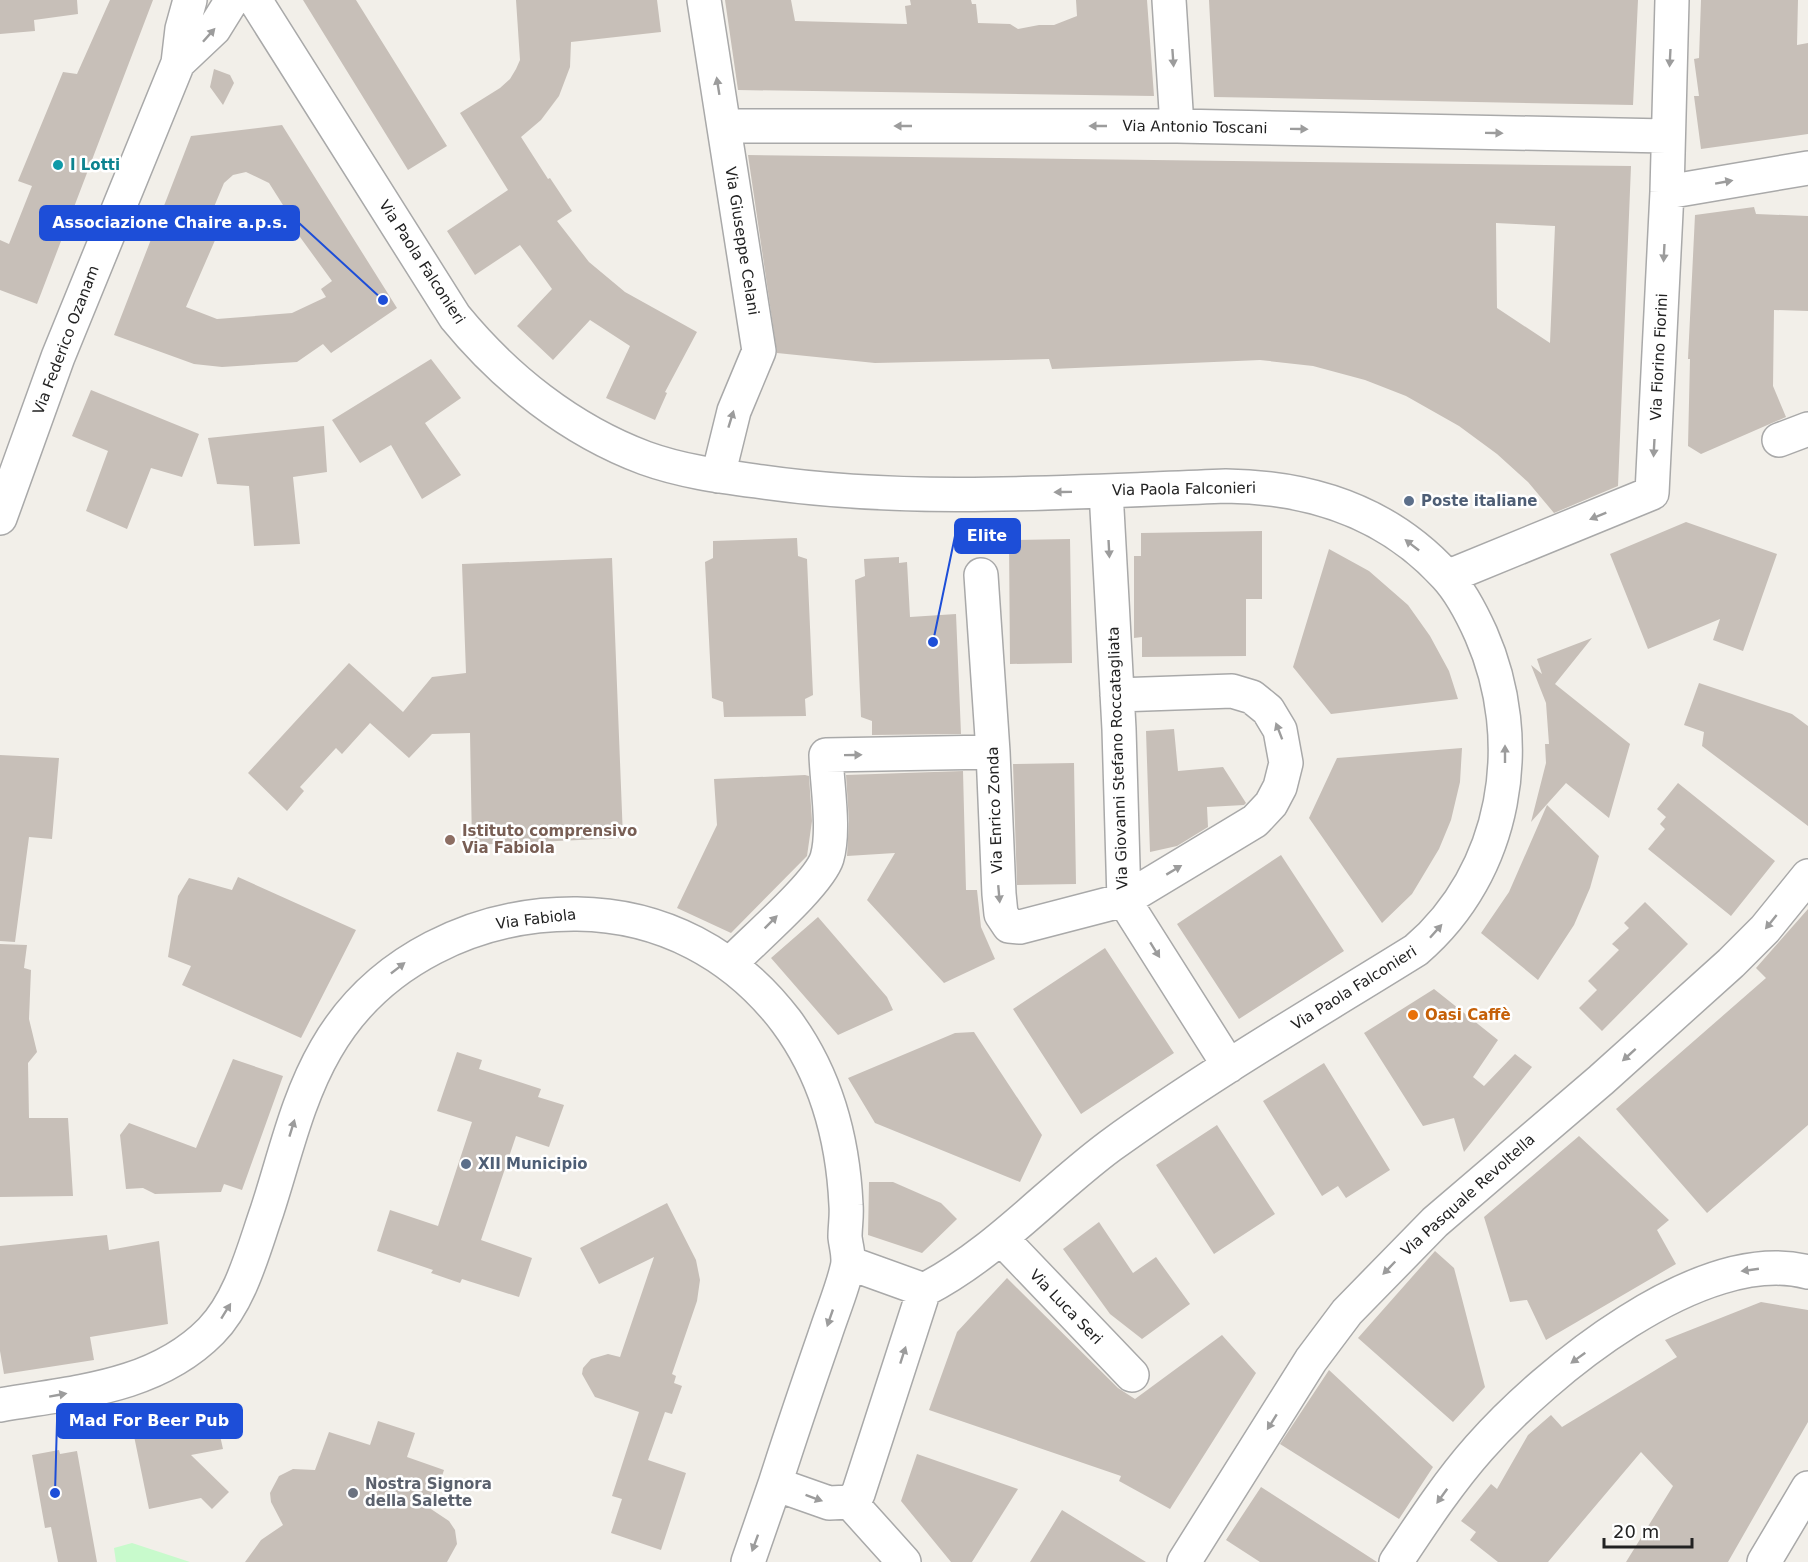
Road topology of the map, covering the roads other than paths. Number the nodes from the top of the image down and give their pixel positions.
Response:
1 (190, 0) edge
2 (232, 0) edge
3 (255, 0) edge
4 (704, 0) edge
5 (1169, 0) edge
6 (1672, 0) edge
7 (178, 63) junction
8 (724, 126) junction
9 (1177, 126) junction
10 (1666, 136) junction
11 (1808, 168) edge
12 (1667, 192) junction
13 (718, 476) junction
14 (1106, 491) junction
15 (0, 518) edge
16 (981, 575) dead end
17 (1448, 577) junction
18 (1117, 695) junction
19 (993, 752) junction
20 (1808, 876) edge
21 (1124, 900) junction
22 (730, 964) junction
23 (1229, 1066) junction
24 (1001, 1238) junction
25 (849, 1263) junction
26 (1808, 1272) edge
27 (924, 1290) junction
28 (1132, 1376) dead end
29 (0, 1405) edge
30 (775, 1484) junction
31 (1808, 1488) edge
32 (850, 1502) junction
33 (748, 1562) edge
34 (904, 1562) edge
35 (1184, 1562) edge
36 (1396, 1562) edge
37 (1764, 1562) edge

1 - 7 street
7 -> 2 street
3 - 13 street, Via Paola Falconieri
8 -> 4 street, Via Giuseppe Celani
5 -> 9 street
6 -> 10 street, Via Fiorino Fiorini
7 - 15 street, Via Federico Ozanam
9 -> 8 street, Via Antonio Toscani
13 -> 8 street, Via Giuseppe Celani
9 -> 10 street, Via Antonio Toscani
10 - 12 street, Via Fiorino Fiorini
12 -> 11 street
12 -> 17 street, Via Fiorino Fiorini
14 -> 13 street, Via Paola Falconieri
17 -> 14 street, Via Paola Falconieri
14 -> 18 street, Via Giovanni Stefano Roccatagliata
16 - 19 street, Via Enrico Zonda
23 -> 17 street, Via Paola Falconieri
18 - 21 street, Via Giovanni Stefano Roccatagliata
21 -> 18 street
19 -> 21 street, Via Enrico Zonda
22 -> 19 street
20 -> 35 street, Via Pasquale Revoltella
21 -> 23 street, Via Giovanni Stefano Roccatagliata
22 - 25 street, Via Fabiola
29 -> 22 street, Via Fabiola
23 - 24 street, Via Paola Falconieri
24 - 27 street, Via Paola Falconieri
24 - 28 street, Via Luca Seri
25 - 27 street
25 -> 30 street
26 -> 36 street
32 -> 27 street
30 -> 32 street
30 -> 33 street
31 - 37 street
32 - 34 street

